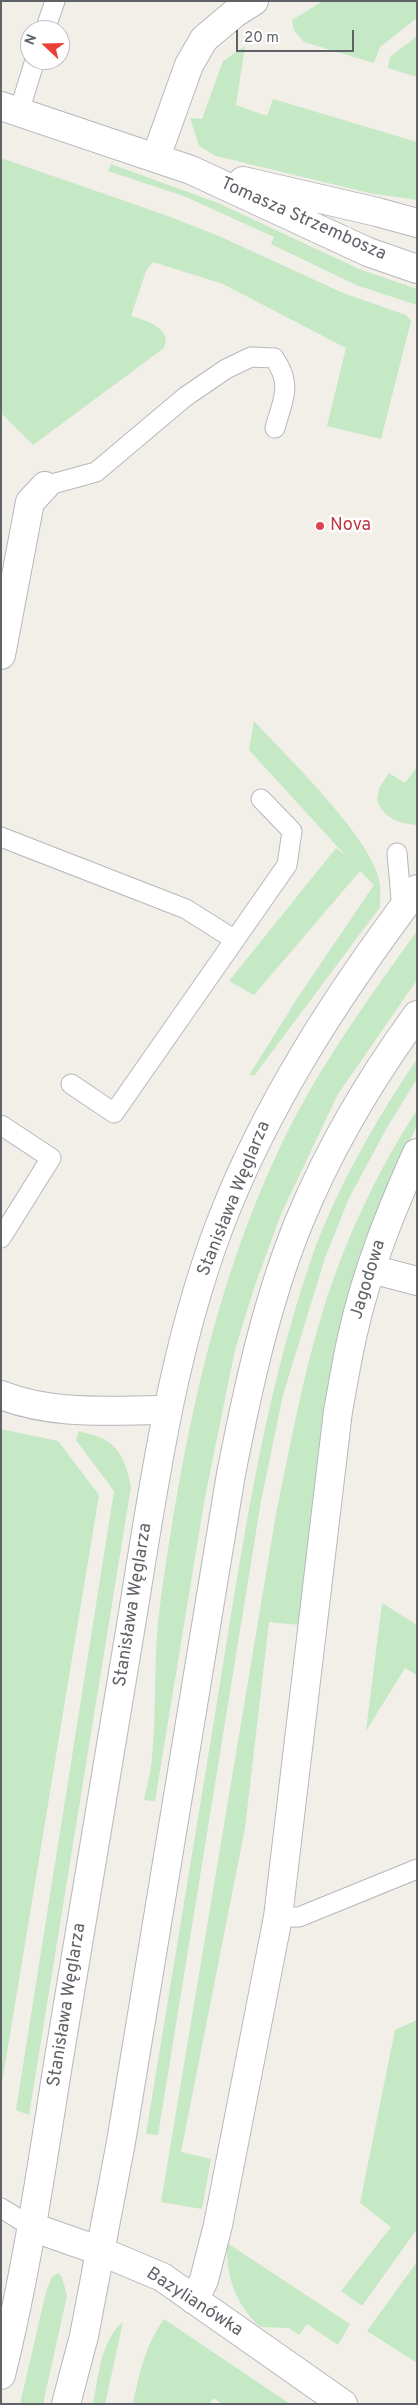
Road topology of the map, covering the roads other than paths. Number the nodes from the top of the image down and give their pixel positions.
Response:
1 (55, 1) edge
2 (254, 1) edge
3 (48, 20) edge
4 (30, 70) edge
5 (10, 109) edge
6 (156, 157) junction
7 (191, 170) junction
8 (417, 223) edge
9 (417, 269) edge
10 (275, 428) dead end
11 (45, 486) joint
12 (1, 655) edge
13 (261, 799) dead end
14 (1, 837) edge
15 (397, 853) dead end
16 (409, 899) edge
17 (235, 940) junction
18 (417, 1015) edge
19 (70, 1084) dead end
20 (1, 1125) edge
21 (417, 1153) edge
22 (1, 1238) edge
23 (371, 1269) junction
24 (417, 1281) edge
25 (1, 1395) edge
26 (167, 1410) junction
27 (417, 1869) edge
28 (278, 1917) junction
29 (1, 2208) edge
30 (32, 2227) junction
31 (100, 2251) junction
32 (194, 2300) junction
33 (1, 2375) edge
34 (66, 2404) edge
35 (344, 2404) edge

1 - 3 lane
2 - 6 street
4 - 5 lane
5 - 6 street, Tomasza Strzembosza
6 - 7 street, Tomasza Strzembosza
7 - 8 street, Tomasza Strzembosza
7 - 9 street, Tomasza Strzembosza
10 - 11 lane
11 - 12 street
13 - 17 lane
14 - 17 lane
15 - 16 lane
16 - 26 street, Stanisława Węglarza
17 - 19 lane
18 - 31 street
20 - 22 lane
21 - 23 street, Jagodowa
23 - 24 street
23 - 28 street, Jagodowa
25 - 26 street
26 - 30 street, Stanisława Węglarza
27 - 28 lane
28 - 32 street, Jagodowa
29 - 30 lane
30 - 31 street, Bazylianówka
30 - 33 street, Stanisława Węglarza
31 - 32 street, Bazylianówka
31 - 34 street
32 - 35 street, Bazylianówka

